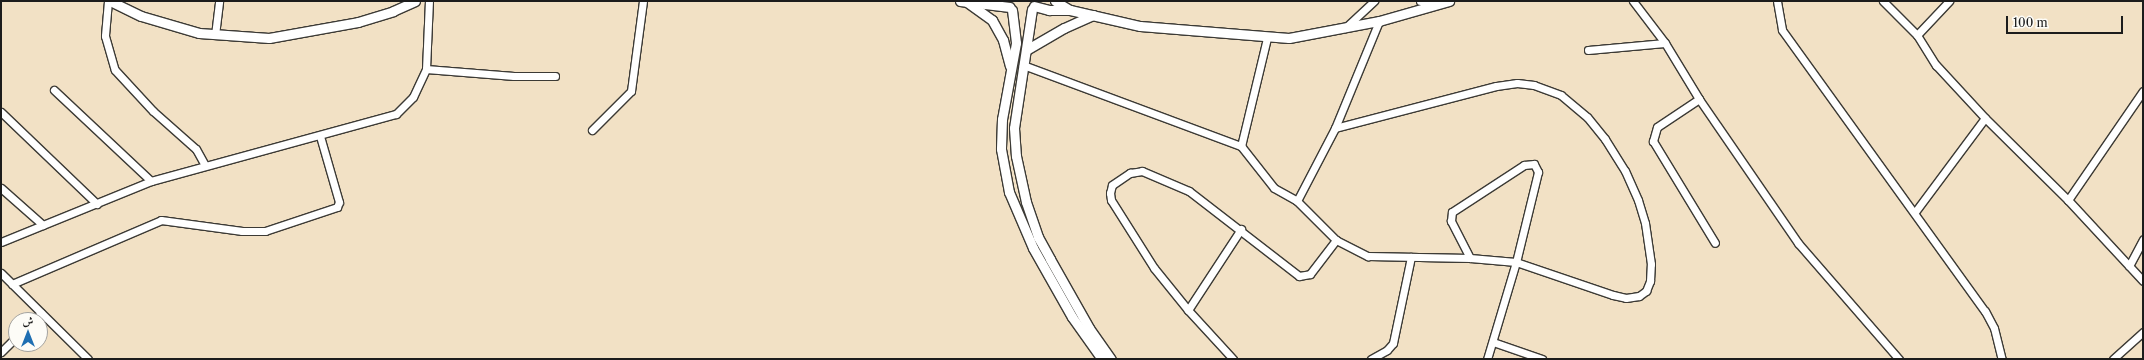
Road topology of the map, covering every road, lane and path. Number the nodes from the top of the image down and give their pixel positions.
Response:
1 (109, 1) edge
2 (219, 1) edge
3 (415, 1) edge
4 (429, 1) edge
5 (643, 1) edge
6 (1055, 1) edge
7 (1374, 1) edge
8 (1420, 1) edge
9 (1448, 1) edge
10 (1633, 1) edge
11 (1776, 1) edge
12 (1883, 1) edge
13 (1949, 1) edge
14 (964, 2) edge
15 (1010, 6) edge
16 (1034, 6) edge
17 (1070, 10) junction
18 (1093, 15) junction
19 (1379, 21) junction
20 (1343, 29) junction
21 (215, 35) junction
22 (1917, 35) junction
23 (1267, 38) junction
24 (1665, 43) junction
25 (1026, 50) junction
26 (1588, 50) dead end
27 (1023, 65) junction
28 (426, 69) junction
29 (1011, 72) junction
30 (555, 76) dead end
31 (54, 90) dead end
32 (2143, 91) edge
33 (1699, 99) junction
34 (1, 112) edge
35 (1985, 118) junction
36 (1335, 128) junction
37 (592, 130) dead end
38 (320, 136) junction
39 (1241, 146) junction
40 (205, 165) junction
41 (151, 181) junction
42 (1, 188) edge
43 (2068, 200) junction
44 (1297, 201) junction
45 (97, 204) junction
46 (1915, 212) junction
47 (43, 225) junction
48 (1241, 229) junction
49 (1336, 240) junction
50 (2143, 240) edge
51 (1, 242) edge
52 (1715, 243) dead end
53 (1410, 257) junction
54 (1470, 258) junction
55 (1516, 262) junction
56 (2129, 266) junction
57 (1, 273) edge
58 (2143, 281) edge
59 (12, 284) junction
60 (1188, 310) junction
61 (40, 312) edge
62 (48, 320) edge
63 (2143, 332) edge
64 (1493, 342) junction
65 (88, 359) edge
66 (1102, 359) edge
67 (1111, 359) edge
68 (1233, 359) edge
69 (1371, 359) edge
70 (1486, 359) edge
71 (1542, 359) edge
72 (1899, 359) edge
73 (2002, 359) edge
74 (2113, 359) edge

1 - 21 street
1 - 40 street
2 - 21 street
3 - 21 street
4 - 28 street
5 - 37 street
6 - 17 street
7 - 20 street
8 - 9 street
9 - 19 street
10 - 24 street
11 - 46 street
12 - 22 street
13 - 22 street
14 - 15 street
14 - 29 street
15 - 16 street
15 - 29 street
16 - 17 street
16 - 25 street
17 - 18 street
18 - 23 street
18 - 25 street
19 - 20 street
19 - 36 street
20 - 23 street
22 - 35 street
23 - 39 street
24 - 26 street
24 - 33 street
25 - 27 street
27 - 39 street
27 - 67 street
28 - 30 street
28 - 38 street
29 - 66 street
31 - 41 street
32 - 43 street
33 - 52 street
33 - 72 street
34 - 45 street
35 - 43 street
35 - 46 street
36 - 44 street
36 - 55 street
38 - 40 street
38 - 59 street
39 - 44 street
40 - 41 street
41 - 45 street
42 - 47 street
43 - 56 street
44 - 49 street
45 - 47 street
46 - 73 street
47 - 51 street
48 - 49 street
48 - 60 street
48 - 60 street
49 - 53 street
50 - 56 street
53 - 54 street
53 - 69 street
54 - 55 street
54 - 55 street
55 - 64 street
56 - 58 street
57 - 59 street
59 - 61 street
60 - 68 street
62 - 65 street
63 - 74 street
64 - 70 street
64 - 71 street

